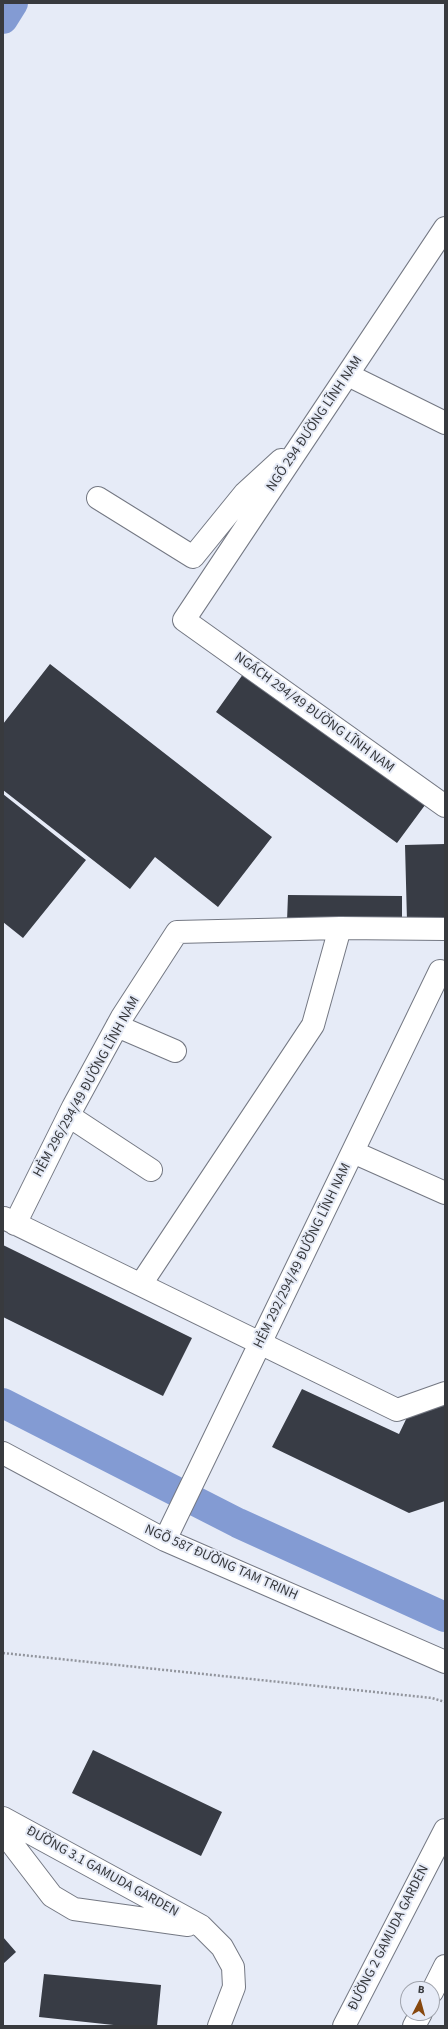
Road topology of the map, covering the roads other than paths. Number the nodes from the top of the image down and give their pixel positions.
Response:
1 (445, 228) edge
2 (348, 375) junction
3 (445, 423) edge
4 (307, 436) junction
5 (98, 498) dead end
6 (184, 620) joint
7 (445, 806) edge
8 (340, 928) junction
9 (445, 929) edge
10 (440, 971) dead end
11 (117, 1026) junction
12 (175, 1051) dead end
13 (69, 1116) junction
14 (353, 1152) junction
15 (150, 1170) dead end
16 (445, 1193) edge
17 (9, 1221) edge
18 (141, 1284) junction
19 (261, 1344) junction
20 (445, 1393) edge
21 (3, 1453) edge
22 (165, 1540) junction
23 (445, 1662) edge
24 (3, 1818) edge
25 (445, 1830) edge
26 (3, 1832) edge
27 (201, 1926) junction
28 (445, 1966) edge
29 (438, 1981) edge
30 (219, 2026) edge
31 (344, 2026) edge

1 - 2 street, NGÕ 294 ĐƯỜNG LĨNH NAM
2 - 3 street
2 - 4 street, NGÕ 294 ĐƯỜNG LĨNH NAM
4 - 5 street
4 - 6 street, NGÕ 294 ĐƯỜNG LĨNH NAM
6 - 7 street, NGÁCH 294/49 ĐƯỜNG LĨNH NAM
8 - 9 street
8 - 11 street, HẺM 296/294/49 ĐƯỜNG LĨNH NAM
8 - 18 street
10 - 14 street, HẺM 292/294/49 ĐƯỜNG LĨNH NAM
11 - 12 street
11 - 13 street, HẺM 296/294/49 ĐƯỜNG LĨNH NAM
13 - 15 street
13 - 17 street, HẺM 296/294/49 ĐƯỜNG LĨNH NAM
14 - 16 street
14 - 19 street, HẺM 292/294/49 ĐƯỜNG LĨNH NAM
17 - 18 street
18 - 19 street
19 - 20 street
19 - 22 street, HẺM 292/294/49 ĐƯỜNG LĨNH NAM
21 - 22 street, NGÕ 587 ĐƯỜNG TAM TRINH
22 - 23 street, NGÕ 587 ĐƯỜNG TAM TRINH
24 - 27 street, ĐƯỜNG 3.1 GAMUDA GARDEN
25 - 31 street, ĐƯỜNG 2 GAMUDA GARDEN
26 - 27 street, ĐƯỜNG 3.1 GAMUDA GARDEN
27 - 30 street, ĐƯỜNG 3.1 GAMUDA GARDEN
28 - 29 street

